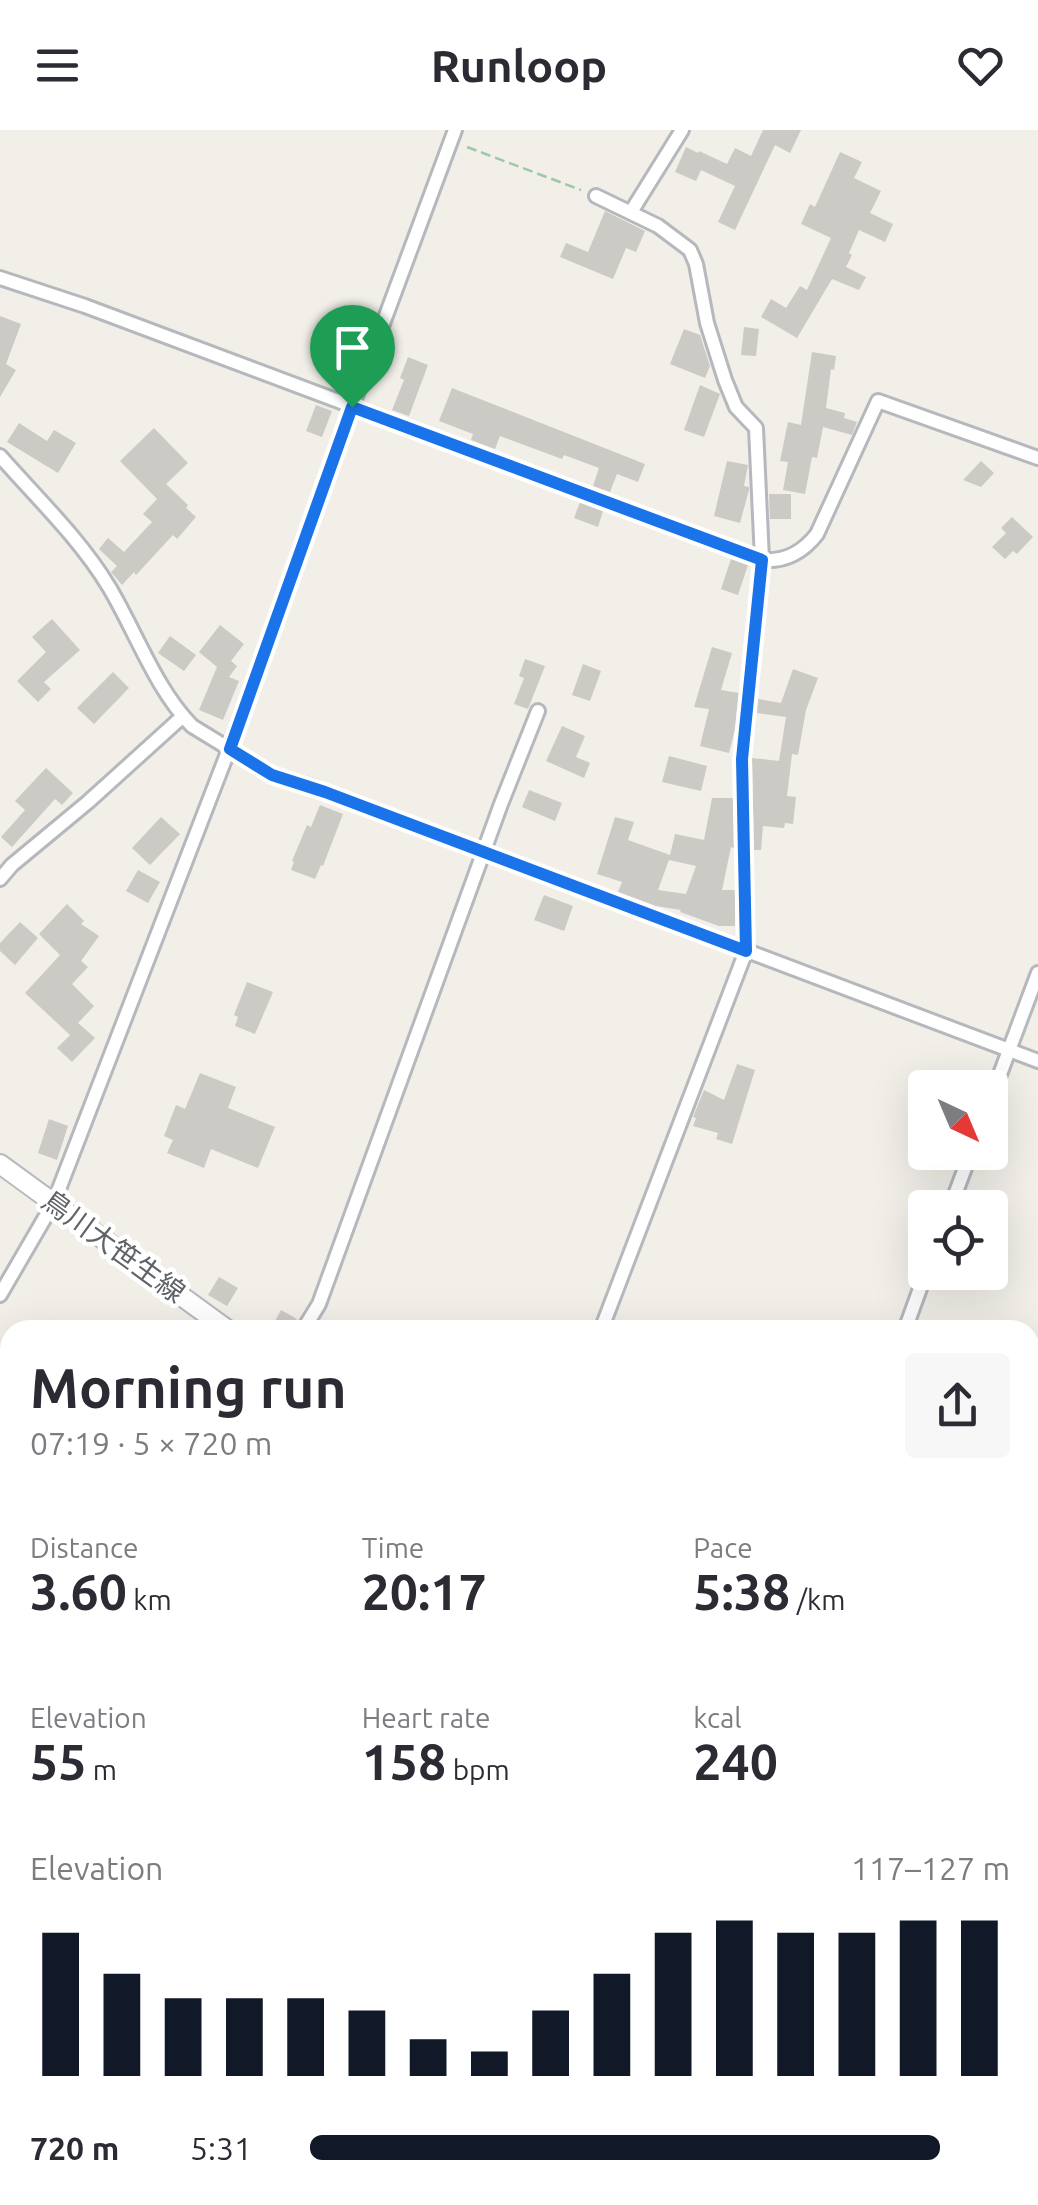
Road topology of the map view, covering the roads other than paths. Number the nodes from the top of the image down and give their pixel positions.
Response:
1 (682, 130) edge
2 (453, 135) edge
3 (596, 196) road end
4 (632, 212) junction
5 (0, 278) edge
6 (352, 407) junction
7 (0, 456) edge
8 (1038, 458) edge
9 (762, 560) junction
10 (538, 712) dead end
11 (182, 717) junction
12 (230, 749) junction
13 (484, 852) junction
14 (0, 879) edge
15 (746, 951) junction
16 (1038, 973) edge
17 (1009, 1050) junction
18 (1038, 1061) edge
19 (1002, 1070) edge
20 (0, 1164) edge
21 (54, 1202) junction
22 (919, 1290) edge
23 (0, 1296) edge
24 (214, 1320) edge
25 (309, 1320) edge
26 (605, 1320) edge
27 (909, 1320) edge

1 - 4 street
2 - 6 street
3 - 4 street
4 - 9 street
5 - 6 street
6 - 9 street
6 - 12 street
7 - 11 street
8 - 9 street
9 - 15 street
10 - 13 street
11 - 12 street
11 - 14 street
12 - 13 street
12 - 21 street
13 - 15 street
13 - 25 street
15 - 17 street
15 - 26 street
16 - 17 street
17 - 18 street
17 - 19 street
20 - 21 street, 鳥川大笹生線
21 - 23 street
21 - 24 street, 鳥川大笹生線
22 - 27 street

